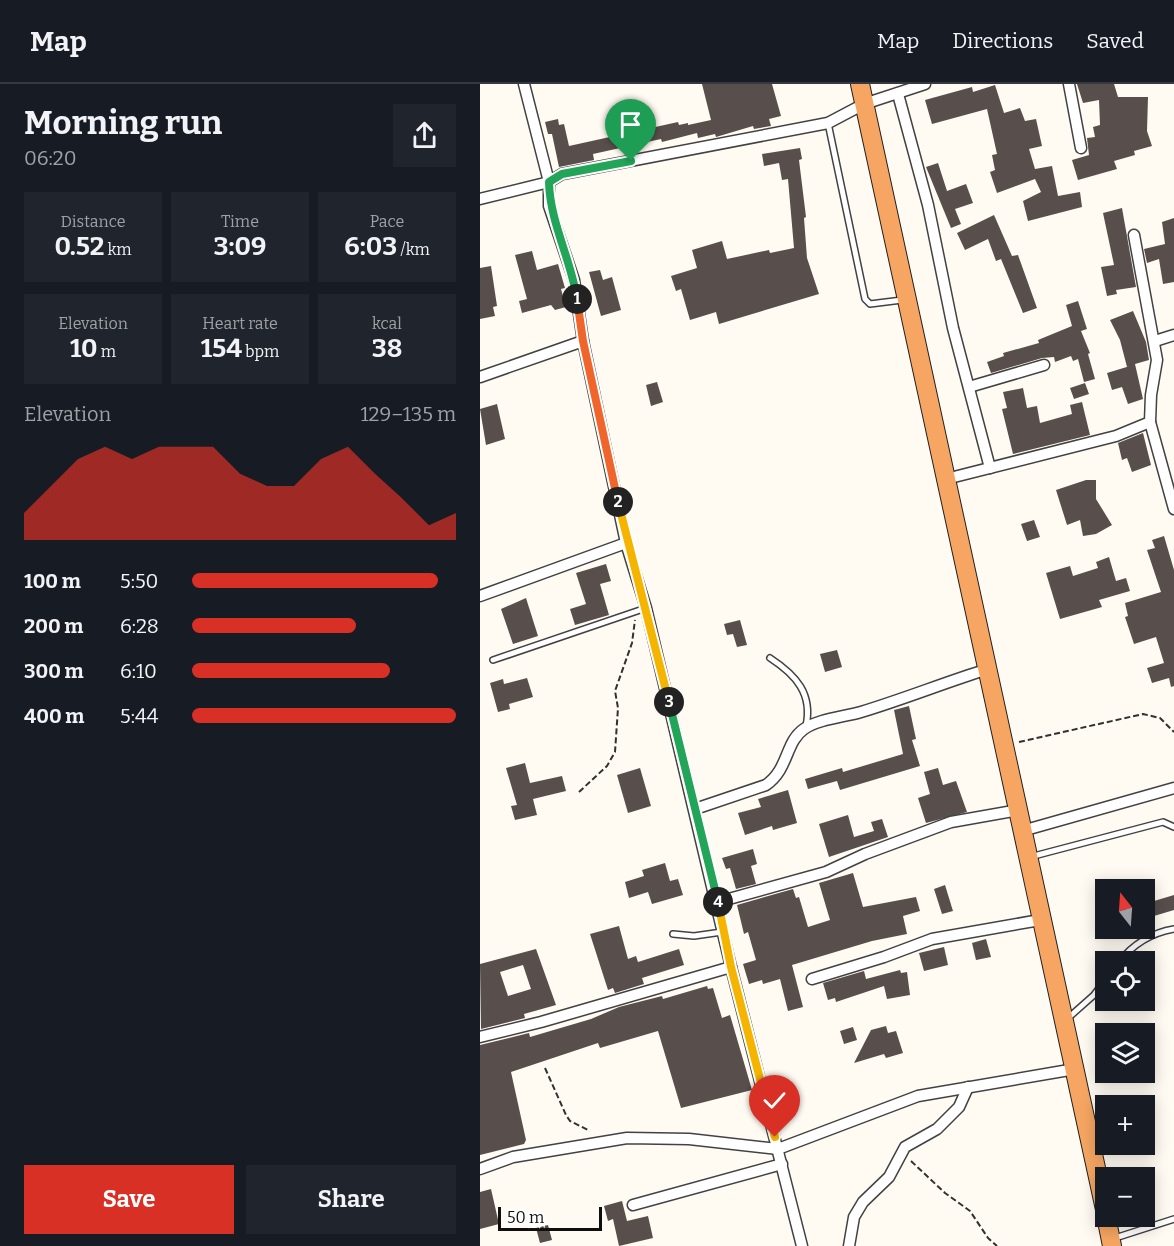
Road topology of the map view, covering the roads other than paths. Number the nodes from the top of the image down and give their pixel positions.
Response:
1 (524, 84) edge
2 (860, 84) edge
3 (925, 84) edge
4 (1069, 84) edge
5 (898, 94) junction
6 (864, 104) junction
7 (828, 123) junction
8 (1081, 148) dead end
9 (549, 182) junction
10 (480, 199) edge
11 (1134, 235) dead end
12 (907, 299) junction
13 (1174, 335) edge
14 (583, 341) junction
15 (1155, 342) junction
16 (1044, 365) dead end
17 (480, 377) edge
18 (969, 387) junction
19 (1150, 422) junction
20 (990, 468) junction
21 (946, 479) junction
22 (1174, 509) edge
23 (627, 543) junction
24 (480, 596) edge
25 (640, 609) junction
26 (770, 658) dead end
27 (493, 660) dead end
28 (988, 669) junction
29 (806, 728) junction
30 (1174, 788) edge
31 (695, 809) junction
32 (1019, 810) junction
33 (1174, 827) edge
34 (1022, 831) junction
35 (1029, 857) junction
36 (718, 902) junction
37 (1040, 920) junction
38 (1174, 929) edge
39 (724, 932) junction
40 (674, 934) dead end
41 (1128, 951) edge
42 (731, 967) junction
43 (812, 979) dead end
44 (1095, 994) edge
45 (1064, 1021) junction
46 (480, 1036) edge
47 (1075, 1069) junction
48 (968, 1087) junction
49 (778, 1149) junction
50 (782, 1164) junction
51 (1096, 1167) edge
52 (480, 1169) edge
53 (633, 1205) dead end
54 (1174, 1219) edge
55 (1108, 1227) edge
56 (1111, 1243) edge
57 (802, 1246) edge
58 (849, 1246) edge

1 - 9 street
2 - 6 highway
3 - 5 street
4 - 8 street
5 - 6 street
5 - 18 street
6 - 7 street
6 - 12 highway
7 - 9 street
7 - 12 lane
9 - 10 street
9 - 14 street
11 - 15 street
12 - 21 highway
13 - 15 street
14 - 17 street
14 - 23 street
15 - 19 street
16 - 18 street
18 - 20 street
19 - 20 street
19 - 22 street
20 - 21 street
21 - 28 highway
23 - 24 street
23 - 25 street
25 - 27 lane
25 - 31 street
26 - 29 lane
28 - 29 street
28 - 32 highway
29 - 31 street
30 - 34 street
31 - 36 street
32 - 34 highway
32 - 36 street
33 - 35 lane
34 - 35 highway
35 - 37 highway
36 - 39 street
37 - 43 street
37 - 45 highway
38 - 41 lane
39 - 40 lane
39 - 42 street
42 - 46 street
42 - 49 street
44 - 45 lane
45 - 47 highway
47 - 48 street
47 - 51 highway
48 - 49 street
48 - 58 street
49 - 50 street
49 - 52 street
50 - 53 street
50 - 57 street
54 - 56 lane
55 - 56 highway

